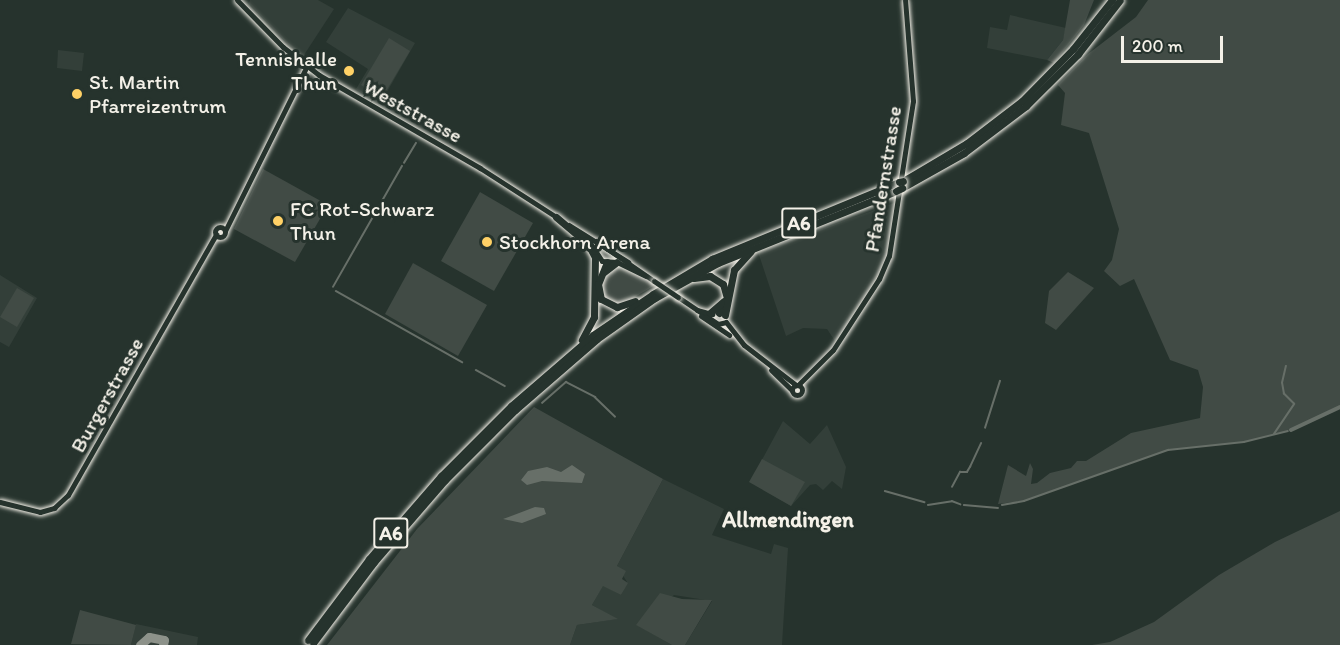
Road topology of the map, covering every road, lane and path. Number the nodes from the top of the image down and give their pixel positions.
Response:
1 (237, 0) edge
2 (905, 0) edge
3 (1112, 0) edge
4 (1120, 0) edge
5 (307, 66) junction
6 (899, 186) junction
7 (556, 217) junction
8 (787, 232) junction
9 (585, 235) junction
10 (593, 239) junction
11 (608, 258) junction
12 (628, 261) junction
13 (646, 276) junction
14 (597, 278) junction
15 (668, 287) junction
16 (697, 310) junction
17 (719, 318) junction
18 (729, 335) junction
19 (744, 345) junction
20 (562, 361) junction
21 (797, 388) joint
22 (0, 502) edge

1 - 5 main road, Weststrasse
2 - 21 main road, Pfandernstrasse
3 - 6 highway, A6
4 - 6 highway, A6
5 - 7 main road, Weststrasse
5 - 22 main road, Burgerstrasse
6 - 8 highway, A6
6 - 15 highway, A6
7 - 9 main road, Weststrasse
7 - 14 highway
8 - 15 highway, A6
8 - 17 highway, A6
9 - 10 main road, Weststrasse
9 - 11 main road, Weststrasse
10 - 11 main road, Weststrasse
10 - 12 main road
11 - 12 main road, Weststrasse
11 - 13 main road, Weststrasse
11 - 14 highway
11 - 14 highway
12 - 13 main road, Weststrasse
13 - 16 main road, Weststrasse, bridge
14 - 15 highway
14 - 20 highway
15 - 17 highway
15 - 20 highway, A6
15 - 20 highway, A6
16 - 17 main road, Weststrasse
16 - 18 main road, Weststrasse
17 - 18 main road, Weststrasse
17 - 19 main road, Weststrasse
18 - 19 main road, Weststrasse
19 - 21 main road, Weststrasse

